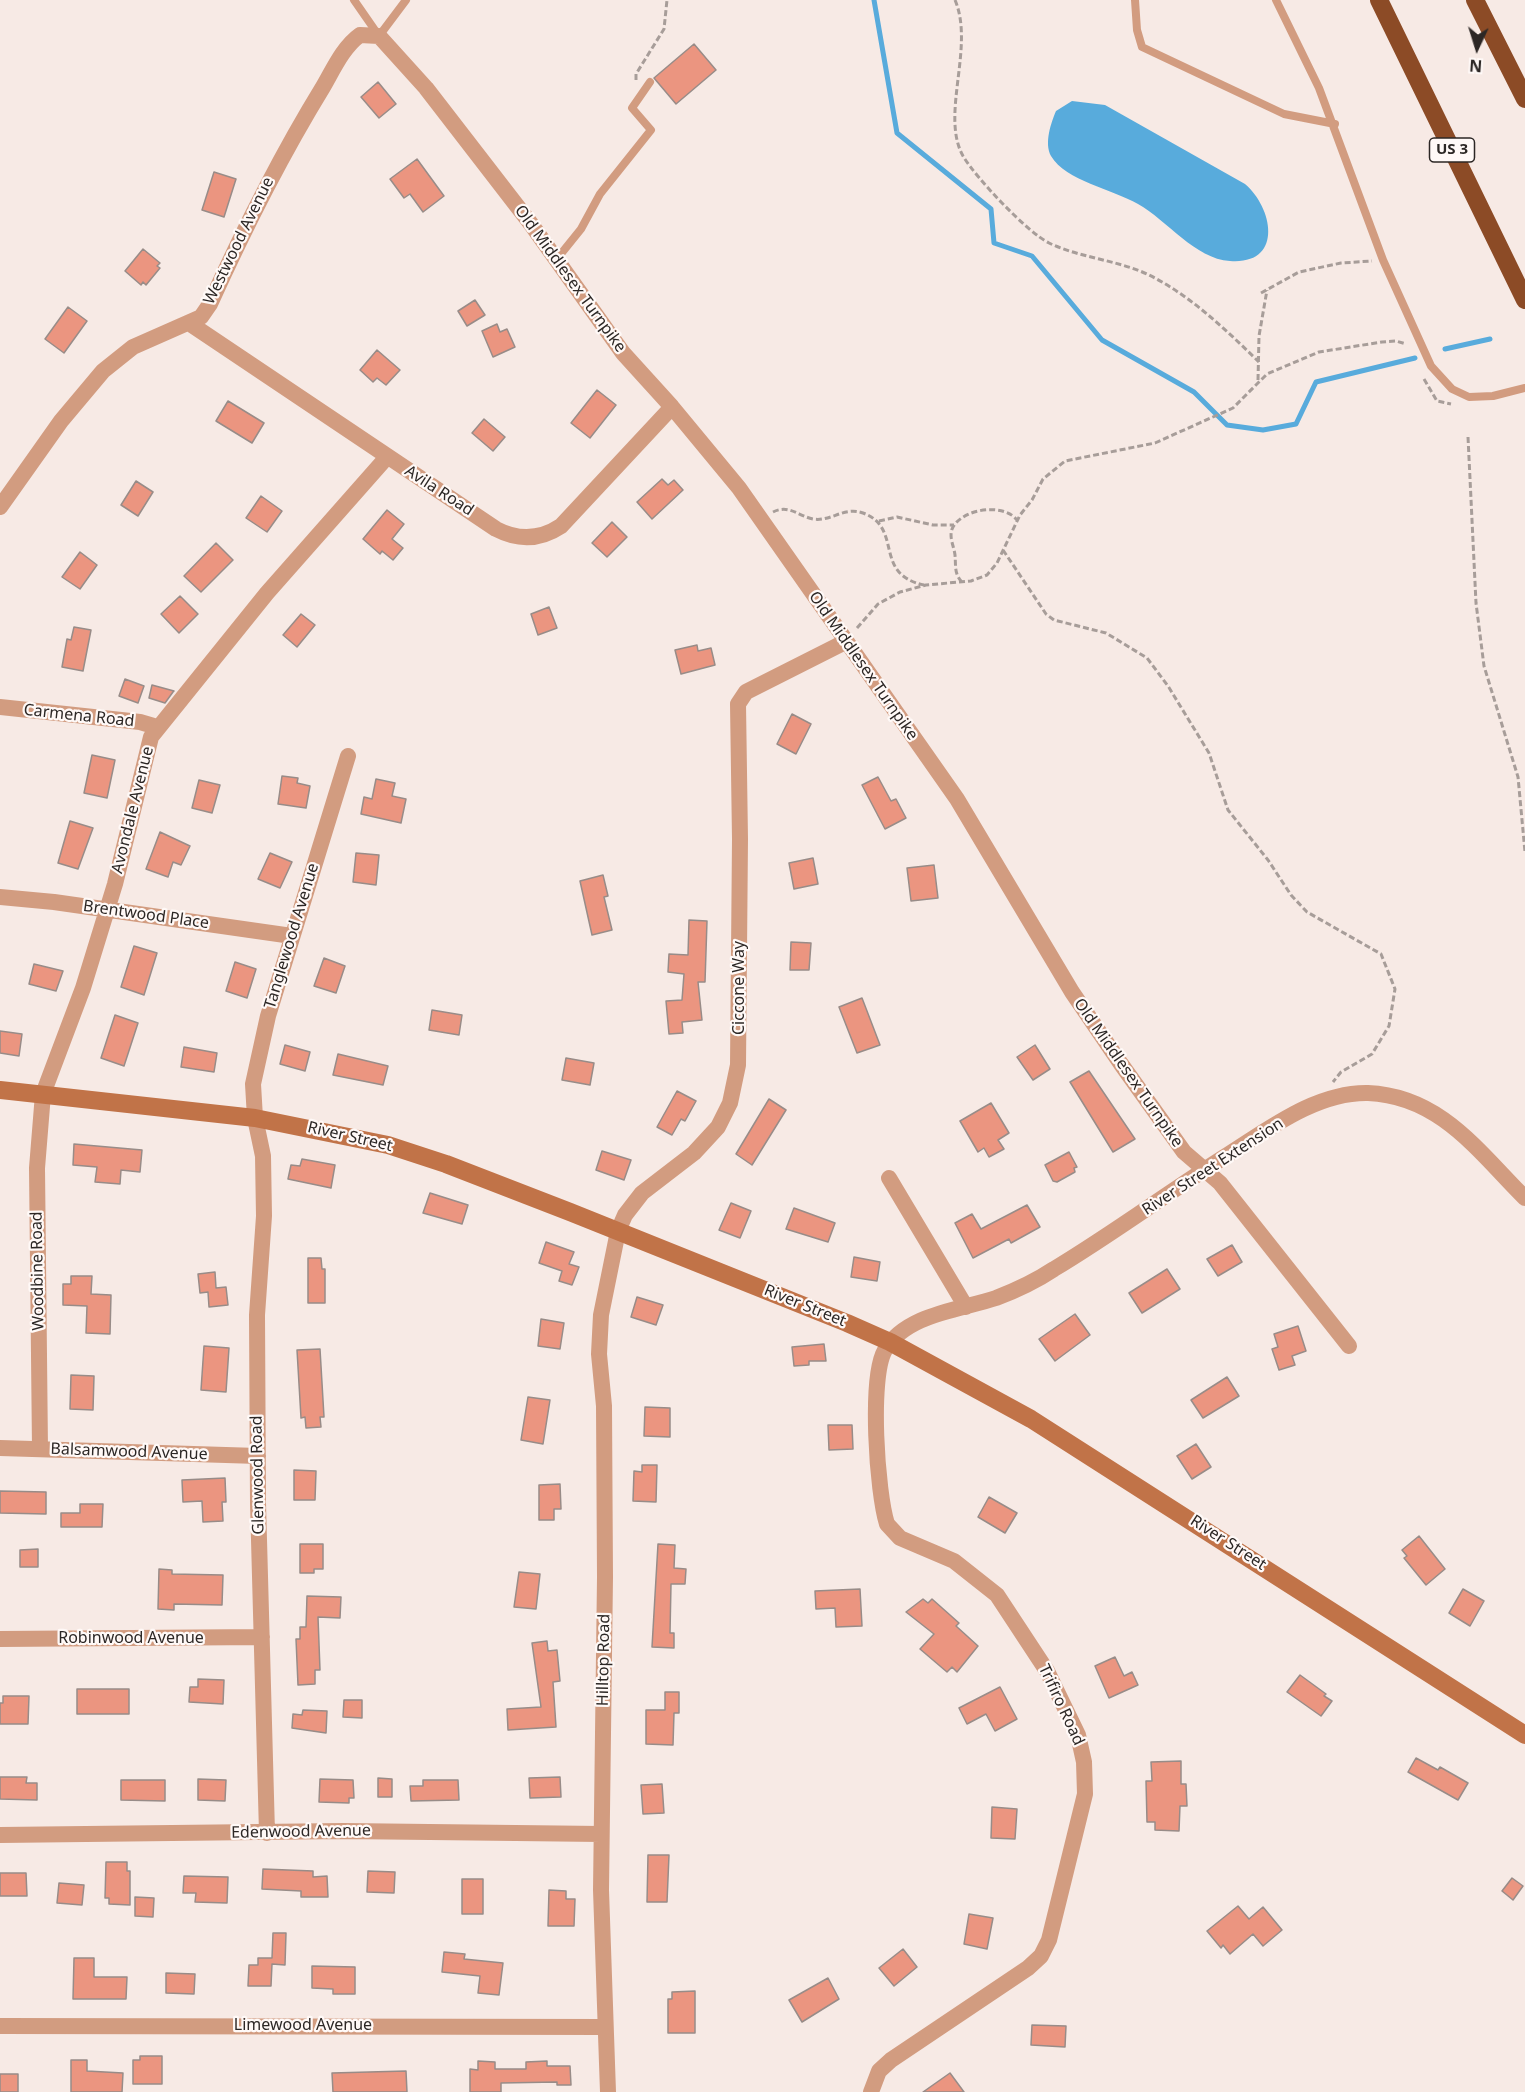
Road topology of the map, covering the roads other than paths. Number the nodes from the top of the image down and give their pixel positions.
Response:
1 (354, 0) edge
2 (406, 0) edge
3 (1135, 0) edge
4 (1276, 0) edge
5 (1379, 0) edge
6 (1475, 0) edge
7 (379, 36) junction
8 (650, 82) dead end
9 (1525, 99) edge
10 (1335, 124) junction
11 (555, 260) junction
12 (1525, 300) edge
13 (189, 323) junction
14 (1525, 388) edge
15 (672, 407) junction
16 (387, 457) junction
17 (0, 507) edge
18 (845, 642) junction
19 (0, 707) edge
20 (157, 727) junction
21 (348, 756) dead end
22 (0, 897) edge
23 (107, 909) junction
24 (292, 936) junction
25 (0, 1090) edge
26 (43, 1094) junction
27 (255, 1118) junction
28 (1203, 1171) junction
29 (889, 1178) dead end
30 (1525, 1198) edge
31 (618, 1231) junction
32 (966, 1307) junction
33 (890, 1342) junction
34 (1349, 1346) dead end
35 (0, 1448) edge
36 (40, 1449) junction
37 (258, 1456) junction
38 (262, 1637) junction
39 (0, 1639) edge
40 (1525, 1735) edge
41 (267, 1833) junction
42 (601, 1834) junction
43 (0, 1835) edge
44 (0, 2026) edge
45 (605, 2027) junction
46 (608, 2092) edge
47 (871, 2092) edge

1 - 7 lane, Old Middlesex Turnpike
2 - 7 lane
3 - 10 lane
4 - 10 lane
5 - 12 highway, US 3
6 - 9 highway
7 - 11 street, Old Middlesex Turnpike
7 - 13 street, Westwood Avenue
8 - 11 lane
10 - 14 lane
11 - 15 street, Old Middlesex Turnpike
13 - 16 street, Avila Road
13 - 17 street, Westwood Avenue
15 - 16 street, Avila Road
15 - 18 street, Old Middlesex Turnpike
16 - 20 street, Avondale Avenue
18 - 28 street, Old Middlesex Turnpike
18 - 31 street, Ciccone Way
19 - 20 street, Carmena Road
20 - 23 street, Avondale Avenue
21 - 24 street, Tanglewood Avenue
22 - 23 street, Brentwood Place
23 - 24 street, Brentwood Place
23 - 26 street, Avondale Avenue
24 - 27 street, Tanglewood Avenue
25 - 26 main road, River Street
26 - 27 main road, River Street
26 - 36 street, Woodbine Road
27 - 31 main road, River Street
27 - 37 street, Glenwood Road
28 - 30 street, River Street Extension
28 - 32 street, River Street Extension
28 - 34 street, Old Middlesex Turnpike
29 - 32 street
31 - 33 main road, River Street
31 - 42 street, Hilltop Road
32 - 33 street, River Street Extension
33 - 40 main road, River Street
33 - 47 street, Trifiro Road
35 - 36 street, Balsamwood Avenue
36 - 37 street, Balsamwood Avenue
37 - 38 street, Glenwood Road
38 - 39 street, Robinwood Avenue
38 - 41 street, Glenwood Road
41 - 42 street, Edenwood Avenue
41 - 43 street, Edenwood Avenue
42 - 45 street, Hilltop Road
44 - 45 street, Limewood Avenue
45 - 46 street, Hilltop Road

